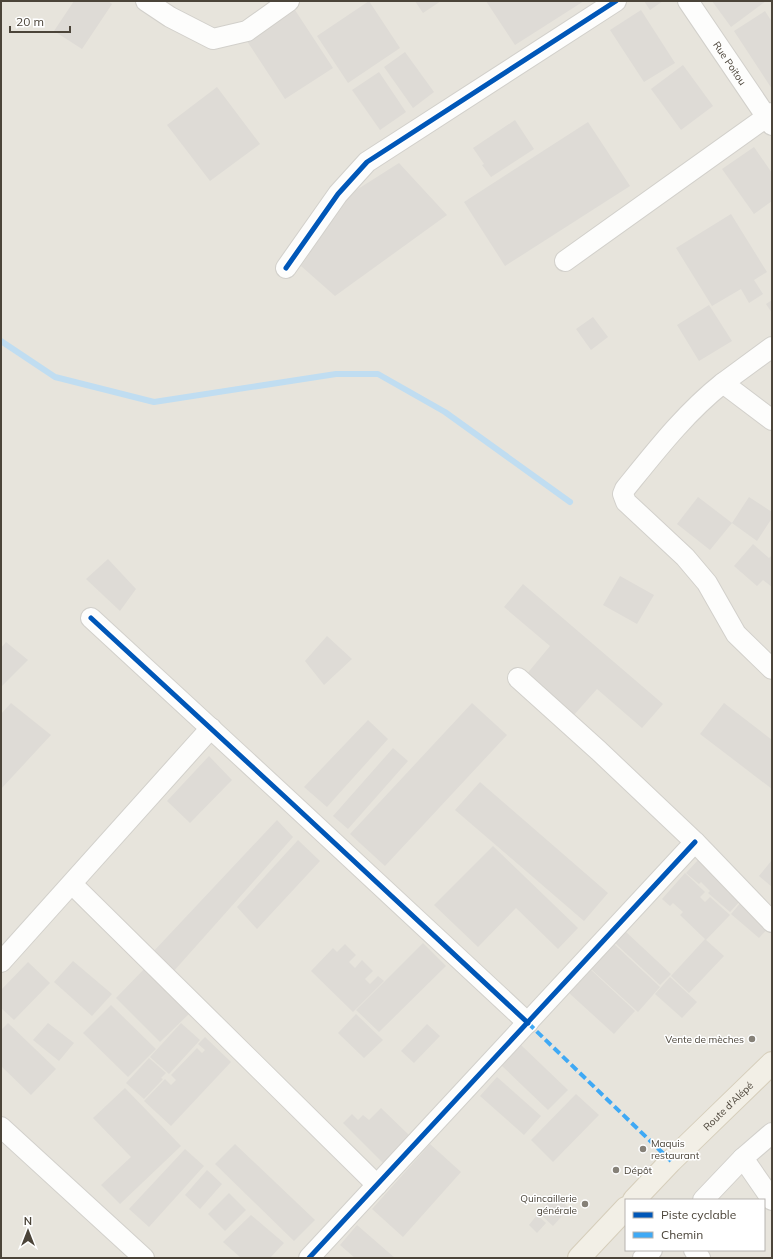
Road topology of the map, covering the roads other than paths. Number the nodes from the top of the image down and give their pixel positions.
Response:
1 (146, 1) edge
2 (290, 1) edge
3 (616, 1) edge
4 (688, 1) edge
5 (770, 118) edge
6 (565, 261) dead end
7 (286, 268) dead end
8 (772, 347) edge
9 (723, 383) junction
10 (772, 420) edge
11 (91, 618) dead end
12 (772, 669) edge
13 (518, 678) dead end
14 (211, 728) junction
15 (695, 842) junction
16 (72, 884) junction
17 (772, 922) edge
18 (1, 962) edge
19 (528, 1023) junction
20 (772, 1063) edge
21 (1, 1127) edge
22 (772, 1133) edge
23 (743, 1158) junction
24 (377, 1185) junction
25 (635, 1199) edge
26 (704, 1199) edge
27 (772, 1200) edge
28 (625, 1209) edge
29 (651, 1251) edge
30 (144, 1258) edge
31 (309, 1258) edge
32 (579, 1258) edge
33 (643, 1258) edge

1 - 2 street
3 - 7 street
4 - 5 street, Rue Poitou
5 - 6 street
8 - 9 street
9 - 10 street
9 - 12 street
11 - 14 street
13 - 15 street
14 - 16 street
14 - 19 street
15 - 17 street
15 - 19 street
16 - 18 street
16 - 24 street
19 - 24 street
20 - 25 main road, Route d'Alépé
21 - 30 street
22 - 23 street
23 - 26 street
23 - 27 street
24 - 31 street
28 - 32 main road
29 - 33 street

